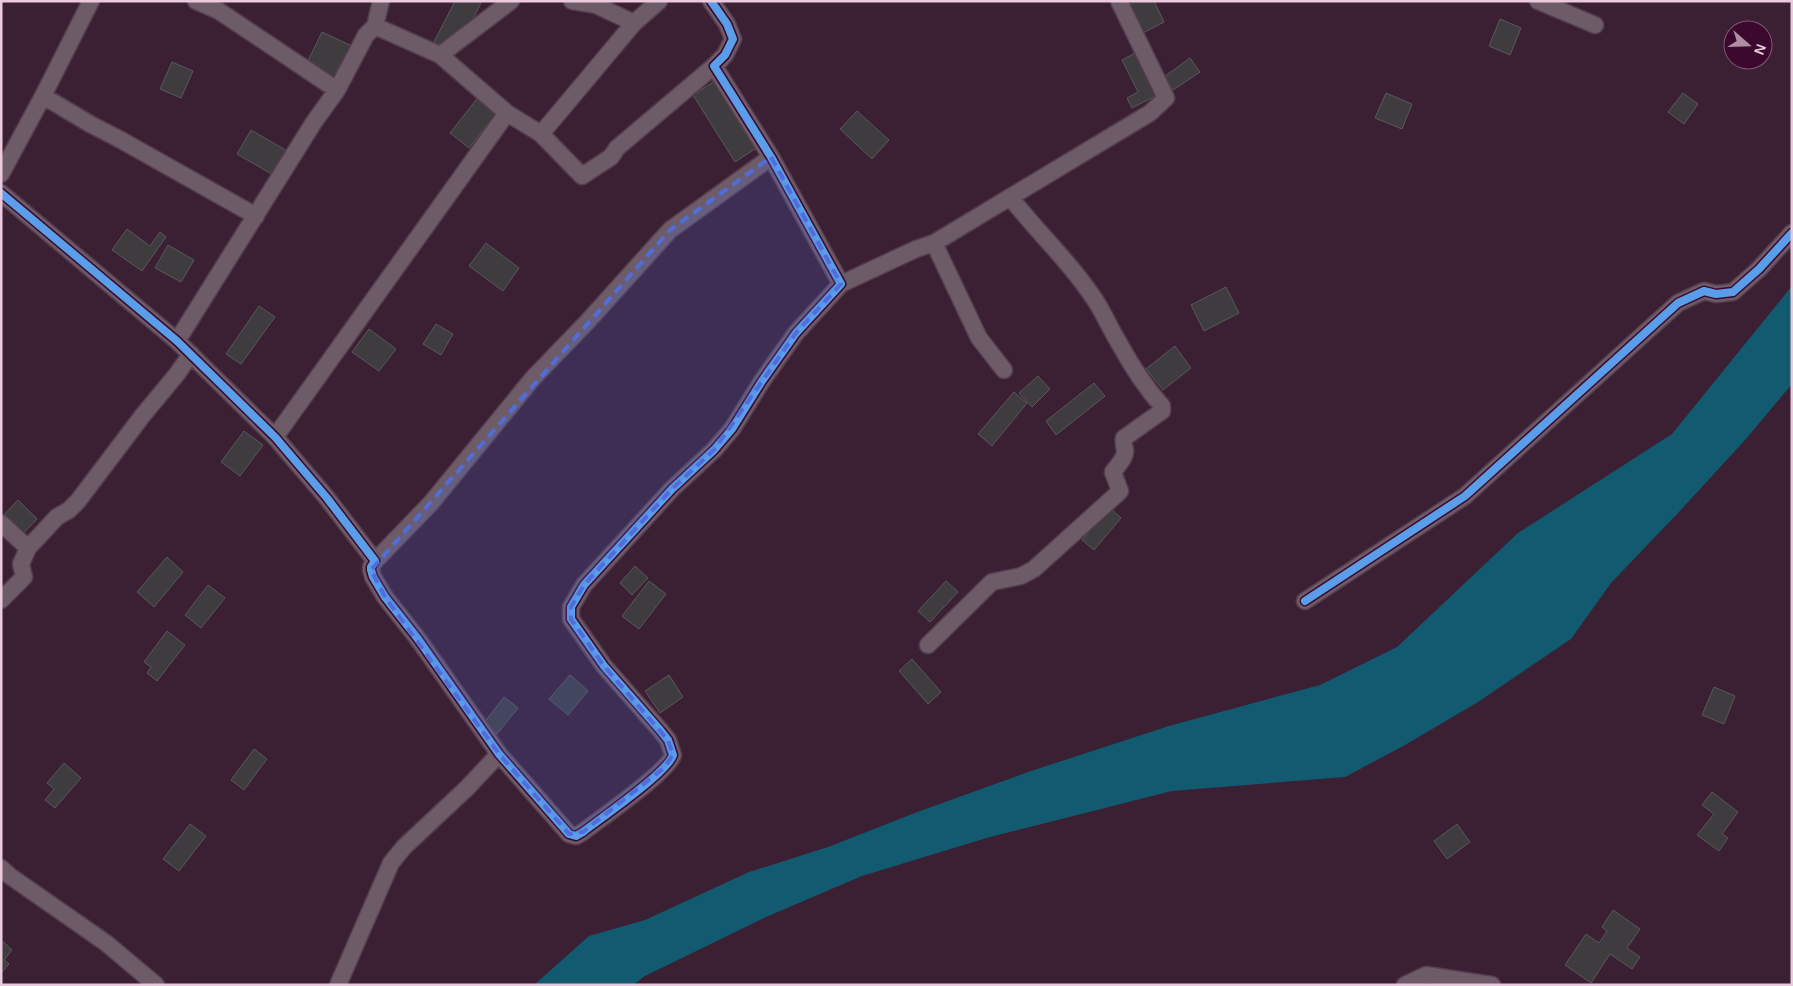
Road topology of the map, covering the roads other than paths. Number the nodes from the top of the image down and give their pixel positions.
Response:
1 (91, 1) edge
2 (196, 1) edge
3 (381, 1) edge
4 (511, 1) edge
5 (572, 1) edge
6 (659, 1) edge
7 (711, 1) edge
8 (1119, 1) edge
9 (1538, 1) edge
10 (634, 23) junction
11 (1595, 25) dead end
12 (375, 26) junction
13 (440, 55) junction
14 (714, 66) junction
15 (337, 90) junction
16 (43, 96) junction
17 (507, 113) junction
18 (541, 134) junction
19 (771, 157) junction
20 (1, 174) edge
21 (1, 193) edge
22 (1010, 197) junction
23 (256, 216) junction
24 (1792, 233) edge
25 (934, 243) junction
26 (841, 284) junction
27 (177, 341) junction
28 (191, 354) junction
29 (1004, 370) dead end
30 (275, 437) junction
31 (1, 522) edge
32 (28, 548) junction
33 (375, 561) junction
34 (1, 600) edge
35 (1305, 601) dead end
36 (928, 645) dead end
37 (499, 754) junction
38 (1, 868) edge
39 (156, 985) edge
40 (338, 985) edge
41 (1405, 985) edge
42 (1492, 985) edge

1 - 16 street
2 - 15 street
3 - 12 street
4 - 13 street
5 - 10 street
6 - 10 street
7 - 14 street
8 - 22 street
9 - 11 street
10 - 18 street
12 - 13 street
12 - 15 street
13 - 17 street
14 - 18 street
14 - 19 street
15 - 23 street
16 - 20 street
16 - 23 street
17 - 18 street
17 - 30 street
19 - 26 street
19 - 33 street
21 - 27 street
22 - 25 street
22 - 36 street
23 - 27 street
24 - 35 street
25 - 26 street
25 - 29 street
26 - 37 street
27 - 28 street
28 - 30 street
28 - 32 street
30 - 33 street
31 - 32 street
32 - 34 street
33 - 37 street
37 - 40 street
38 - 39 street
41 - 42 street

